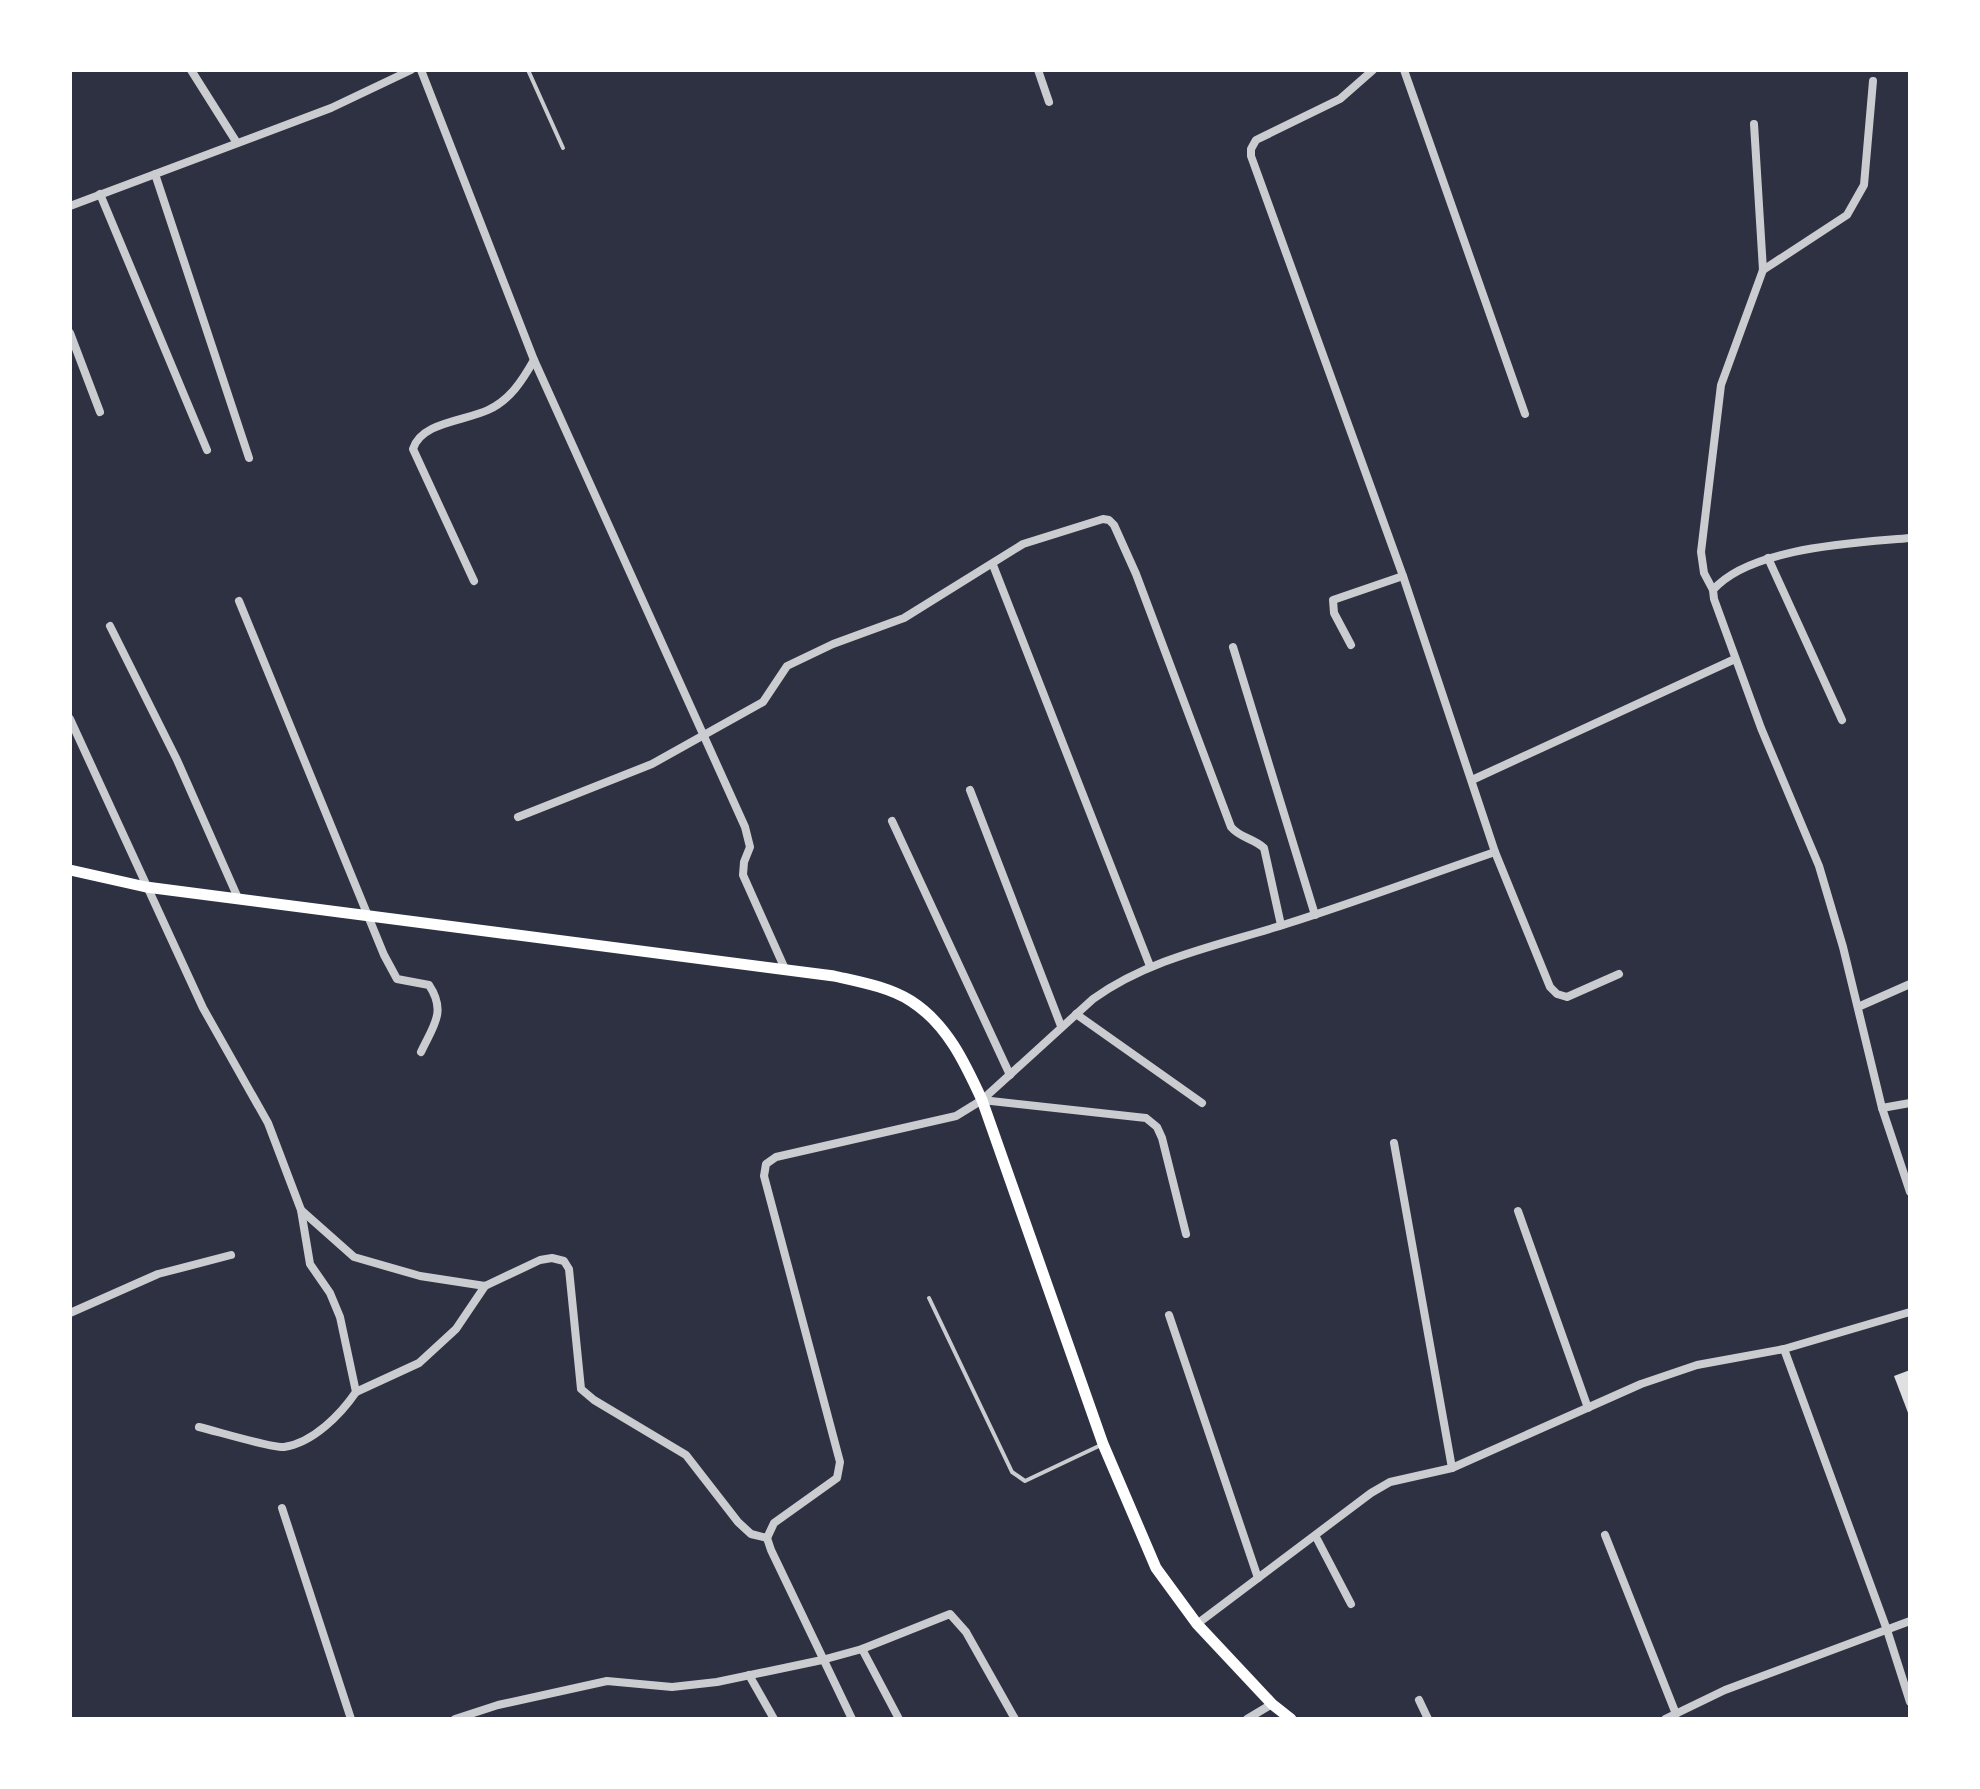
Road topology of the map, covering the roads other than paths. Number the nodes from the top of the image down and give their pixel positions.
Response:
1 (191, 70) edge
2 (411, 70) edge
3 (421, 70) edge
4 (528, 70) edge
5 (1038, 70) edge
6 (1373, 70) edge
7 (1404, 70) edge
8 (1873, 81) dead end
9 (1049, 102) dead end
10 (1754, 124) dead end
11 (237, 143) junction
12 (563, 148) dead end
13 (155, 174) junction
14 (100, 194) junction
15 (70, 206) edge
16 (1763, 270) junction
17 (70, 333) edge
18 (534, 360) junction
19 (100, 412) dead end
20 (1525, 414) dead end
21 (207, 450) dead end
22 (249, 458) dead end
23 (1910, 538) edge
24 (1768, 558) junction
25 (993, 565) junction
26 (1403, 576) junction
27 (474, 581) dead end
28 (1713, 590) junction
29 (239, 601) dead end
30 (110, 626) dead end
31 (1351, 645) dead end
32 (1233, 647) dead end
33 (1735, 659) junction
34 (70, 719) edge
35 (1842, 720) dead end
36 (702, 736) junction
37 (1472, 780) junction
38 (970, 790) dead end
39 (518, 817) dead end
40 (892, 821) dead end
41 (1495, 852) junction
42 (70, 870) edge
43 (146, 887) junction
44 (238, 898) junction
45 (1315, 915) junction
46 (368, 916) junction
47 (1281, 925) junction
48 (1150, 966) junction
49 (785, 969) junction
50 (1619, 974) dead end
51 (1910, 984) edge
52 (1858, 1007) junction
53 (1076, 1014) junction
54 (1061, 1026) junction
55 (421, 1052) dead end
56 (1010, 1075) junction
57 (982, 1100) junction
58 (1202, 1103) dead end
59 (1910, 1103) edge
60 (1882, 1108) junction
61 (1394, 1143) dead end
62 (1910, 1192) edge
63 (301, 1210) junction
64 (1518, 1211) dead end
65 (1186, 1234) dead end
66 (231, 1255) dead end
67 (485, 1286) junction
68 (929, 1298) dead end
69 (1910, 1312) edge
70 (70, 1313) edge
71 (1169, 1315) dead end
72 (1784, 1349) junction
73 (356, 1392) junction
74 (1588, 1408) junction
75 (199, 1427) dead end
76 (1103, 1444) junction
77 (1452, 1468) junction
78 (282, 1508) dead end
79 (1605, 1535) dead end
80 (1316, 1537) junction
81 (767, 1538) junction
82 (1258, 1578) junction
83 (1351, 1604) dead end
84 (1910, 1621) edge
85 (1197, 1624) junction
86 (1887, 1630) junction
87 (862, 1649) junction
88 (822, 1660) junction
89 (749, 1675) junction
90 (1419, 1700) dead end
91 (1910, 1702) edge
92 (1272, 1704) junction
93 (1676, 1714) junction
94 (351, 1719) edge
95 (455, 1719) edge
96 (774, 1719) edge
97 (852, 1719) edge
98 (899, 1719) edge
99 (1015, 1719) edge
100 (1247, 1719) edge
101 (1291, 1719) edge
102 (1428, 1719) edge
103 (1665, 1719) edge

1 - 11 street
2 - 11 street
3 - 18 street
4 - 12 lane
5 - 9 street
6 - 26 street
7 - 20 street
8 - 16 street
10 - 16 street
11 - 13 street
13 - 14 street
13 - 22 street
14 - 15 street
14 - 21 street
16 - 28 street
17 - 19 street
18 - 27 street
18 - 36 street
23 - 24 street
24 - 28 street
24 - 35 street
25 - 36 street
25 - 47 street
25 - 48 street
26 - 31 street
26 - 37 street
28 - 33 street
29 - 46 street
30 - 44 street
32 - 45 street
33 - 37 street
33 - 52 street
34 - 43 street
36 - 39 street
36 - 49 street
37 - 41 street
38 - 54 street
40 - 56 street
41 - 45 street
41 - 50 street
42 - 43 main road
43 - 44 main road
43 - 63 street
44 - 46 main road
45 - 47 street
46 - 49 main road
46 - 55 street
47 - 48 street
48 - 53 street
49 - 57 main road
51 - 52 street
52 - 60 street
53 - 54 street
53 - 58 street
54 - 56 street
56 - 57 street
57 - 65 street
57 - 76 main road
57 - 81 street
59 - 60 street
60 - 62 street
61 - 77 street
63 - 67 street
63 - 73 street
64 - 74 street
66 - 70 street
67 - 73 street
67 - 81 street
68 - 76 lane
69 - 72 street
71 - 82 street
72 - 74 street
72 - 86 street
73 - 75 street
74 - 77 street
76 - 85 main road
77 - 80 street
78 - 94 street
79 - 93 street
80 - 82 street
80 - 83 street
81 - 88 street
82 - 85 street
84 - 86 street
85 - 92 main road
86 - 91 street
86 - 93 street
87 - 88 street
87 - 98 street
87 - 99 street
88 - 89 street
88 - 97 street
89 - 95 street
89 - 96 street
90 - 102 street
92 - 100 street
92 - 101 main road
93 - 103 street

